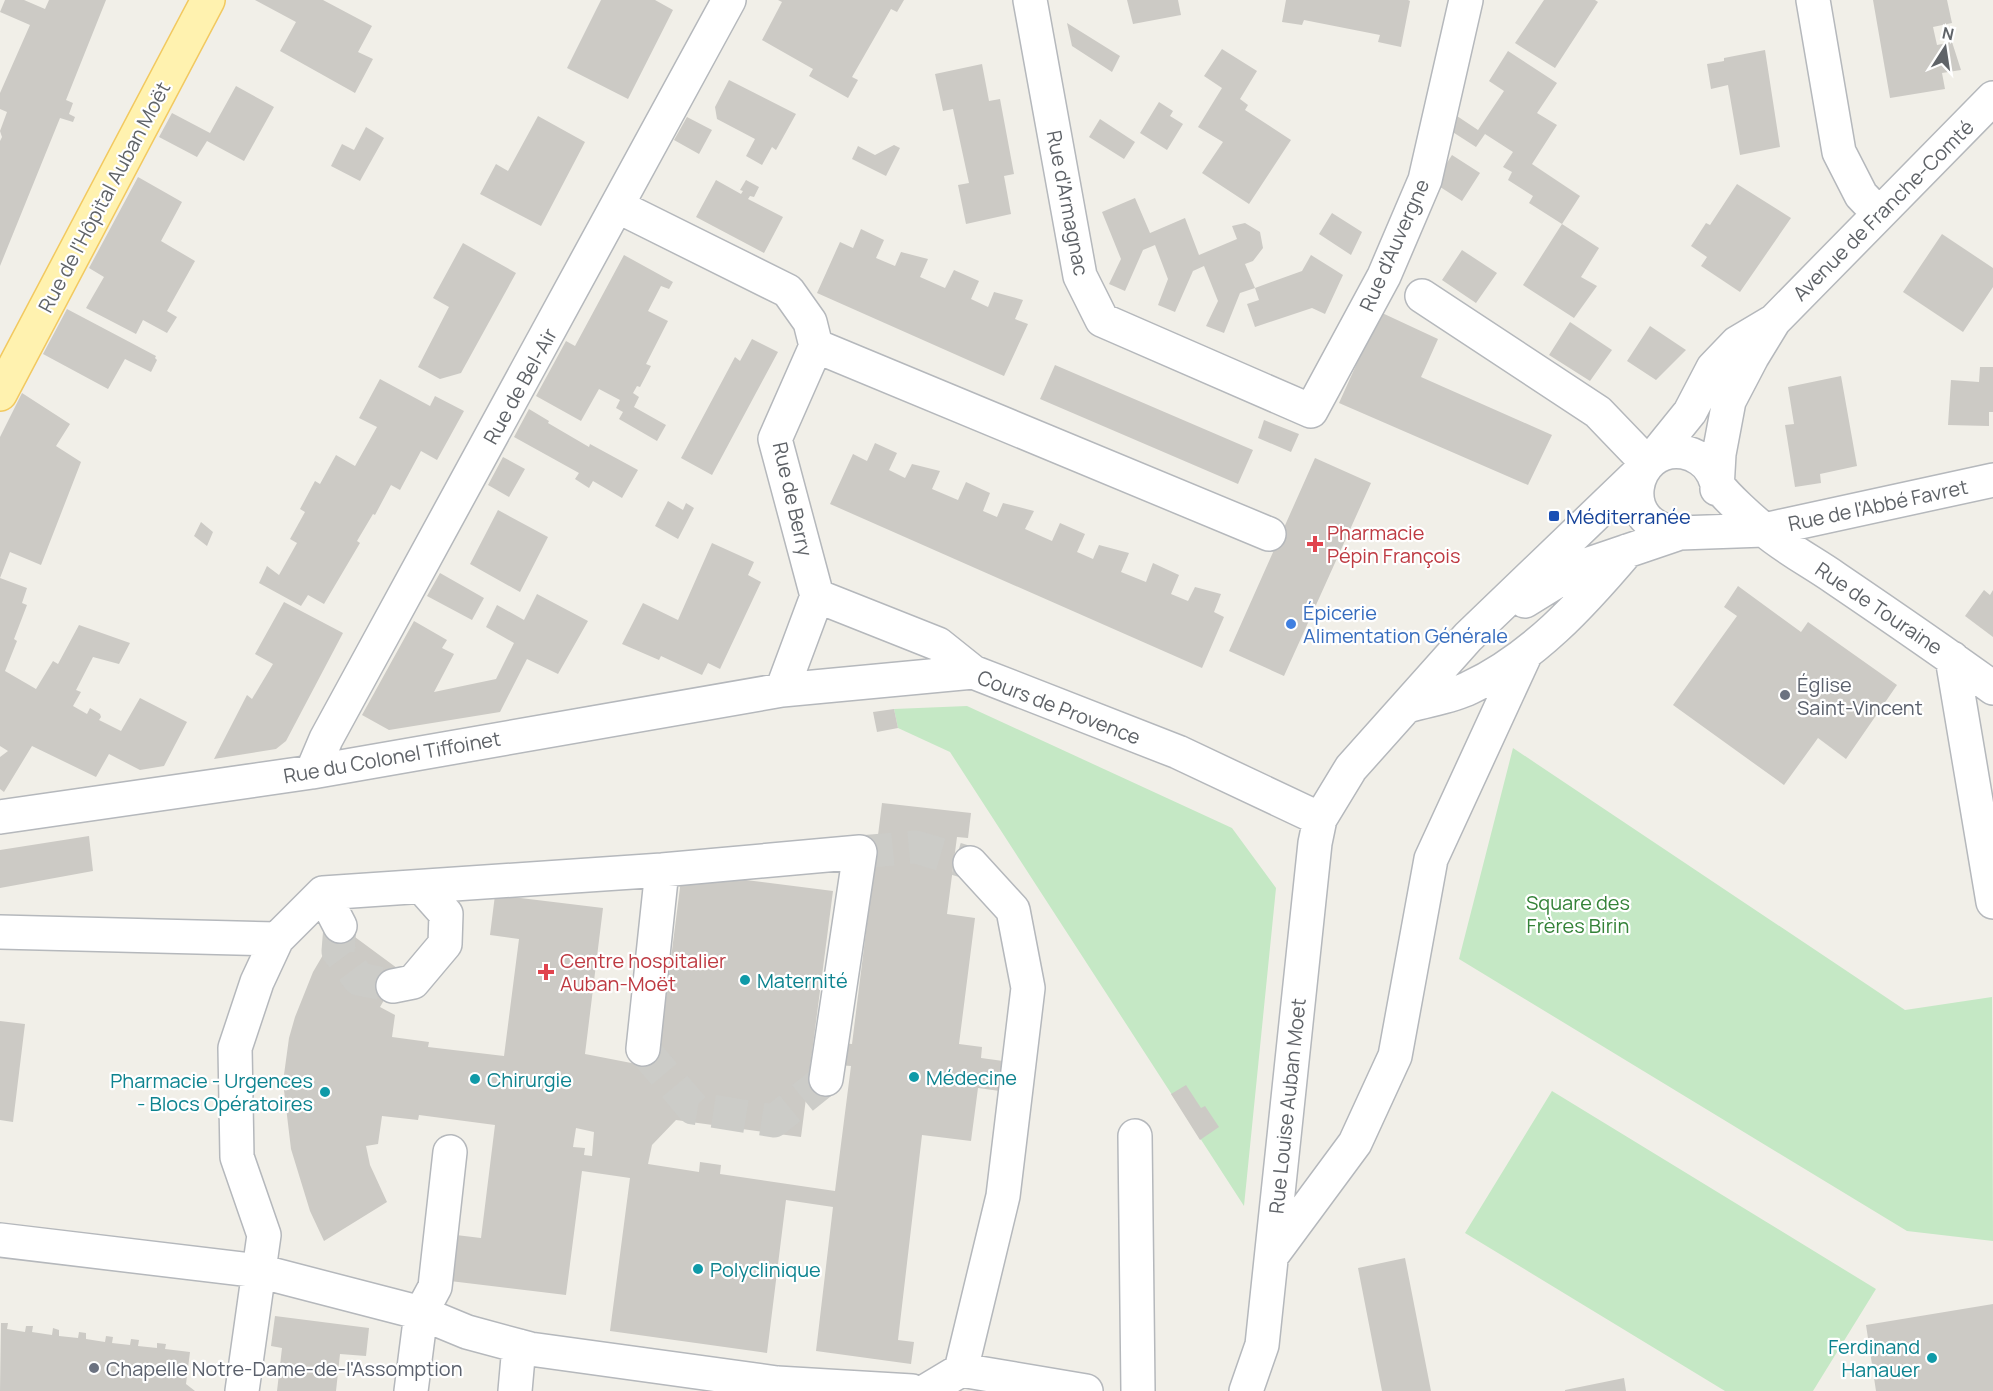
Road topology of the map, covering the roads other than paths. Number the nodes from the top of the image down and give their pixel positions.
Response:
1 (208, 0) edge
2 (729, 0) edge
3 (1030, 0) edge
4 (1466, 0) edge
5 (1813, 0) edge
6 (1993, 98) edge
7 (617, 206) junction
8 (1879, 214) junction
9 (1422, 296) dead end
10 (1774, 321) junction
11 (816, 346) junction
12 (0, 394) edge
13 (1311, 411) joint
14 (1648, 464) junction
15 (1993, 480) edge
16 (1717, 484) junction
17 (1764, 530) junction
18 (1680, 533) junction
19 (1269, 534) dead end
20 (1628, 550) junction
21 (817, 596) junction
22 (1468, 638) junction
23 (1525, 655) junction
24 (1952, 658) junction
25 (973, 672) junction
26 (1993, 688) edge
27 (782, 690) junction
28 (1408, 706) junction
29 (312, 772) junction
30 (0, 817) edge
31 (1320, 819) junction
32 (970, 863) tunnel mouth
33 (662, 870) junction
34 (422, 886) junction
35 (323, 893) junction
36 (1993, 902) edge
37 (340, 927) tunnel mouth
38 (0, 932) edge
39 (277, 939) junction
40 (393, 986) tunnel mouth
41 (643, 1049) dead end
42 (826, 1078) tunnel mouth
43 (1135, 1137) dead end
44 (450, 1152) dead end
45 (0, 1240) edge
46 (1272, 1255) junction
47 (259, 1271) junction
48 (421, 1313) junction
49 (519, 1346) junction
50 (961, 1370) junction
51 (776, 1387) edge
52 (242, 1391) edge
53 (411, 1391) edge
54 (514, 1391) edge
55 (912, 1391) edge
56 (926, 1391) edge
57 (1086, 1391) edge
58 (1138, 1391) edge
59 (1246, 1391) edge

1 - 12 main road, Rue de l'Hôpital Auban Moët
2 - 7 street, Rue de Bel-Air
3 - 13 street, Rue d'Armagnac
4 - 13 street, Rue d'Auvergne
5 - 8 street
6 - 8 street, Avenue de Franche-Comté
7 - 11 street
7 - 29 street, Rue de Bel-Air
8 - 10 street, Avenue de Franche-Comté
9 - 14 street
10 - 14 street, Avenue de Franche-Comté
10 - 16 street, Avenue de Franche-Comté
11 - 19 street
11 - 21 street, Rue de Berry
14 - 16 street, Avenue de Franche-Comté
14 - 18 street, Avenue de Franche-Comté
14 - 22 street, Avenue de Franche-Comté
15 - 17 street, Rue de l'Abbé Favret
16 - 17 street, Rue de Touraine
16 - 18 street, Avenue de Franche-Comté
17 - 18 street
17 - 24 street, Rue de Touraine
18 - 20 street, Avenue de Franche-Comté
20 - 22 street, Avenue de Franche-Comté
20 - 23 street
21 - 25 street
21 - 27 street
22 - 28 street, Avenue de Franche-Comté
23 - 28 street
23 - 46 street
24 - 26 street, Rue de Touraine
24 - 36 street
25 - 27 street, Cours de Provence
25 - 31 street, Cours de Provence
27 - 29 street, Rue du Colonel Tiffoinet
28 - 31 street, Avenue de Franche-Comté
29 - 30 street, Rue du Colonel Tiffoinet
31 - 46 street, Rue Louise Auban Moet
32 - 50 street
33 - 34 street
33 - 41 street
33 - 42 street
34 - 35 street
34 - 40 street
35 - 37 street
35 - 39 street
38 - 39 street
39 - 47 street
43 - 58 street
44 - 48 street
45 - 47 street
46 - 59 street, Rue Louise Auban Moet
47 - 48 street
47 - 52 street
48 - 49 street
48 - 53 street
49 - 51 street
49 - 54 street
50 - 56 street
50 - 57 street
51 - 55 street

